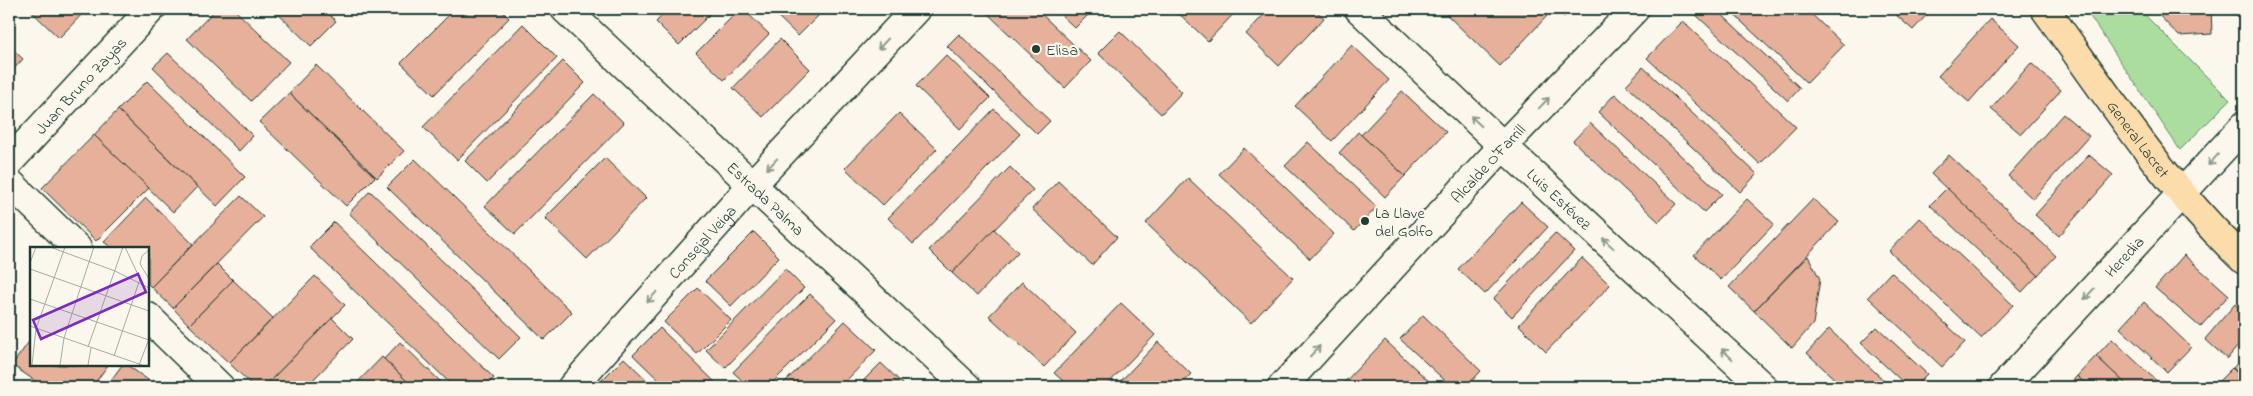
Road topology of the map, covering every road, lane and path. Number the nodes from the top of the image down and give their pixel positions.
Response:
1 (151, 9) edge
2 (565, 9) edge
3 (916, 9) edge
4 (1359, 9) edge
5 (1634, 9) edge
6 (2045, 9) edge
7 (2244, 126) edge
8 (1503, 146) junction
9 (9, 162) edge
10 (9, 182) edge
11 (752, 185) junction
12 (2182, 194) junction
13 (75, 247) edge
14 (2244, 260) edge
15 (149, 318) edge
16 (220, 387) edge
17 (572, 387) edge
18 (967, 387) edge
19 (1282, 387) edge
20 (1763, 387) edge
21 (2003, 387) edge

1 - 9 street, Juan Bruno Zayas
2 - 11 street, Estrada Palma
3 -> 11 street, Consejal Veiga
8 -> 4 street, Luis Estévez
8 -> 5 street, Alcalde O'Farrill
6 - 12 main road, General Lacret
7 -> 12 street, Heredia
19 -> 8 street, Alcalde O'Farrill
20 -> 8 street, Luis Estévez
10 - 13 street
11 -> 17 street, Consejal Veiga
11 - 18 street, Estrada Palma
12 - 14 main road, General Lacret
12 -> 21 street, Heredia
15 - 16 street

